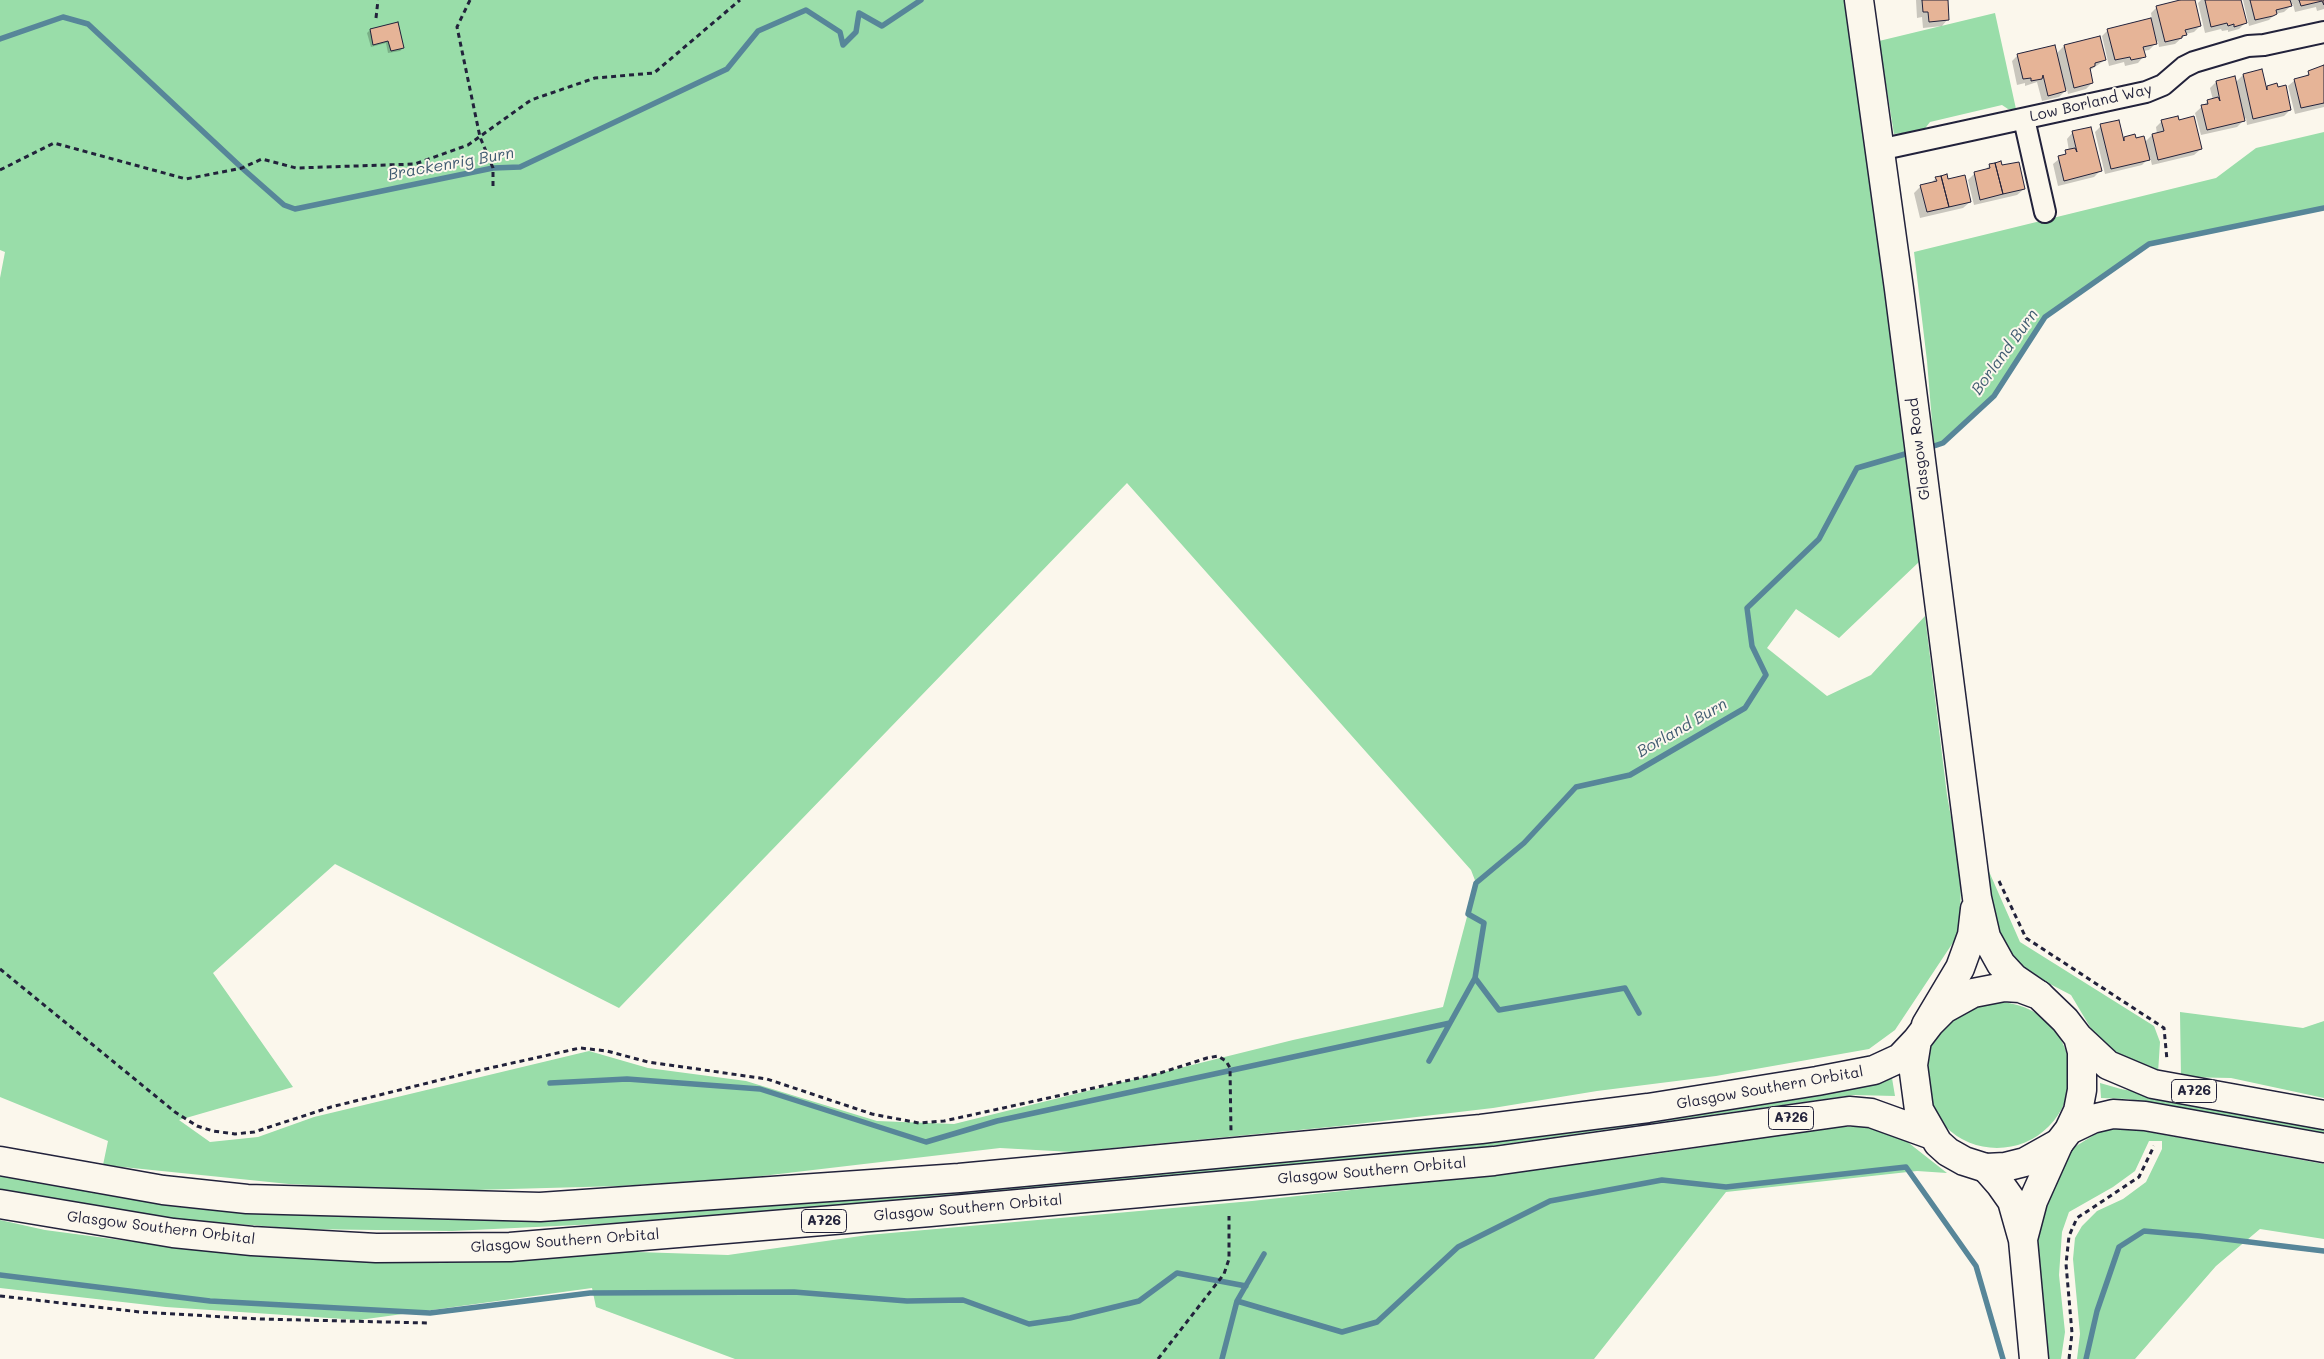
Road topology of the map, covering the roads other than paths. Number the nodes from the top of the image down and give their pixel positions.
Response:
1 (1859, 0) edge
2 (2324, 32) edge
3 (2024, 119) junction
4 (1878, 150) junction
5 (2045, 212) dead end
6 (1976, 898) junction
7 (2040, 996) junction
8 (1920, 1036) junction
9 (2078, 1037) junction
10 (2324, 1115) edge
11 (1932, 1135) junction
12 (2064, 1137) junction
13 (2324, 1148) edge
14 (0, 1161) edge
15 (1986, 1168) junction
16 (0, 1204) edge
17 (2023, 1240) junction
18 (2034, 1359) edge

1 - 4 main road, Glasgow Road
2 - 3 street, Low Borland Way
3 - 4 street, Low Borland Way
3 - 5 street
4 - 6 main road, Glasgow Road
6 - 7 main road, Glasgow Road
6 - 8 main road, Glasgow Road
7 - 8 main road, A726
7 - 9 main road, A726
8 - 11 main road, A726
8 - 14 main road, Glasgow Southern Orbital / A726
9 - 10 main road, A726
9 - 12 main road, A726
11 - 15 main road, A726
11 - 16 main road, Glasgow Southern Orbital / A726
12 - 13 main road, A726
12 - 15 main road, A726
12 - 17 main road
15 - 17 main road
17 - 18 main road

